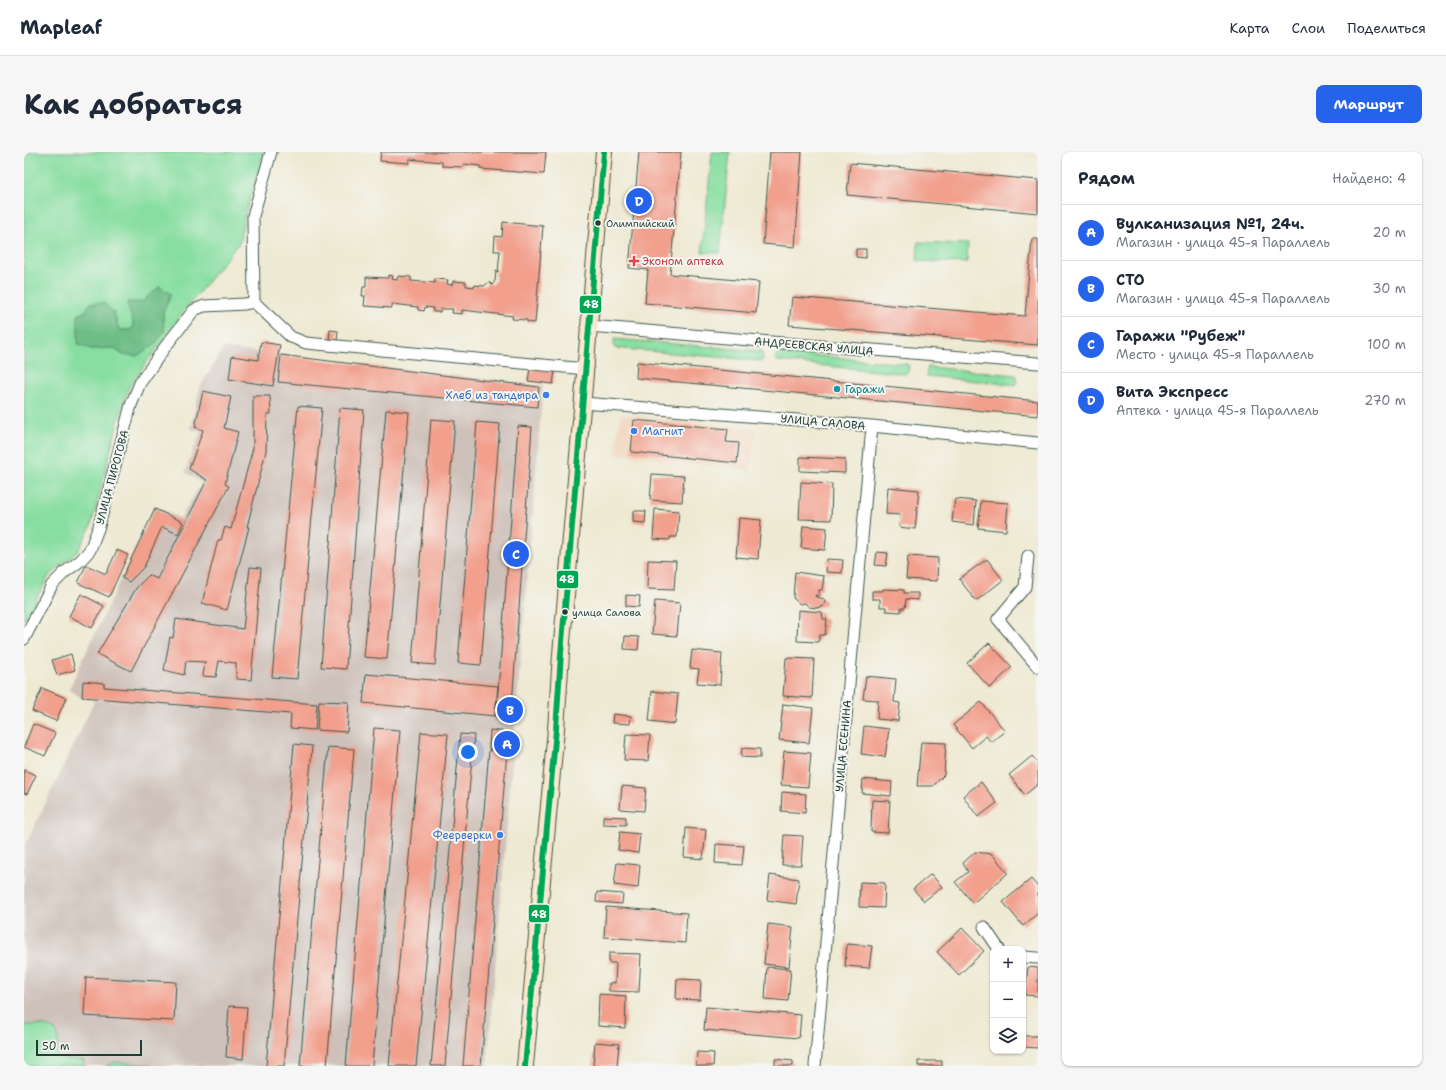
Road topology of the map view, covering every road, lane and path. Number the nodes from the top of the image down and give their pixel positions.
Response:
1 (271, 152) edge
2 (604, 152) edge
3 (254, 302) junction
4 (590, 326) junction
5 (1038, 364) edge
6 (586, 369) junction
7 (583, 403) junction
8 (872, 426) junction
9 (1038, 443) edge
10 (1028, 556) dead end
11 (24, 639) edge
12 (1038, 667) edge
13 (984, 927) dead end
14 (997, 946) edge
15 (1026, 957) edge
16 (1038, 958) edge
17 (525, 1066) edge
18 (815, 1066) edge

1 - 3 street
2 - 4 main road
3 - 6 street
3 - 11 street, УЛИЦА ПИРОГОВА
4 - 5 street, АНДРЕЕВСКАЯ УЛИЦА
4 - 6 main road
6 - 7 main road
7 - 8 street, УЛИЦА САЛОВА
7 - 17 main road
8 - 9 street, УЛИЦА САЛОВА
8 - 18 street, УЛИЦА ЕСЕНИНА
10 - 12 street
13 - 14 street
15 - 16 street

